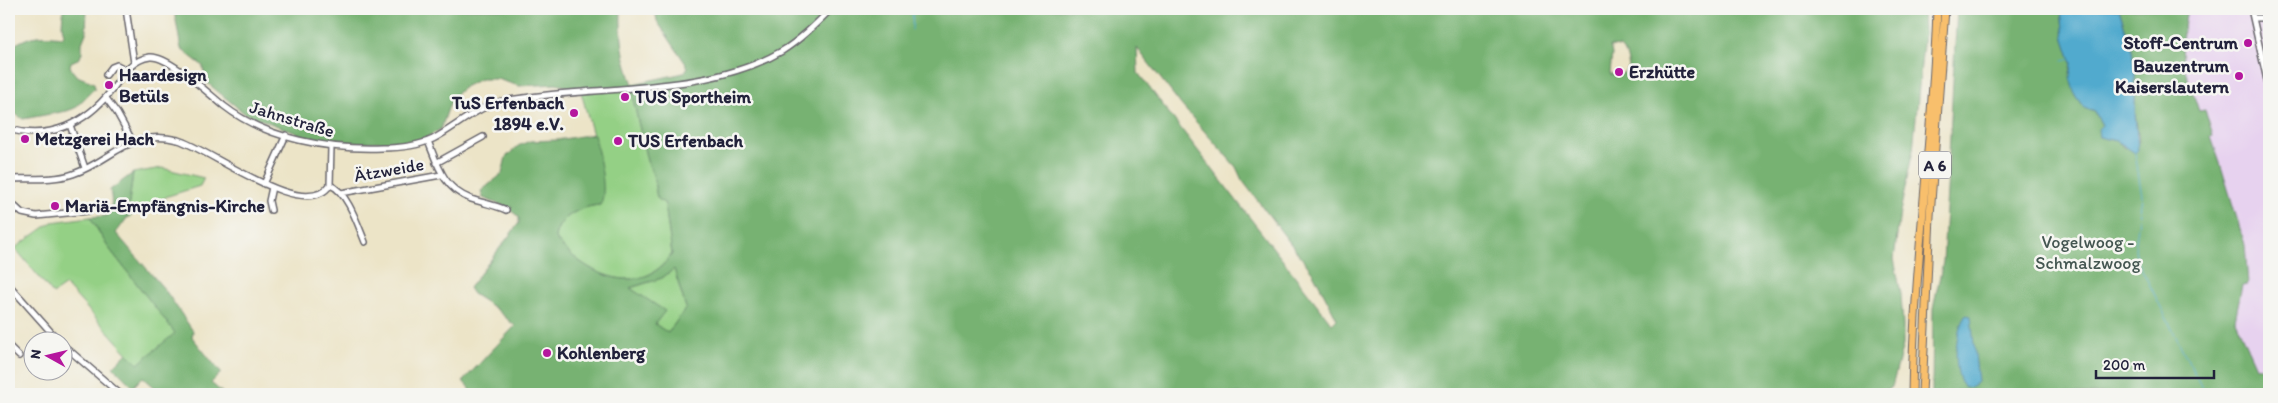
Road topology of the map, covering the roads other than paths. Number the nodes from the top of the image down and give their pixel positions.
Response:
1 (126, 9) edge
2 (831, 9) edge
3 (1937, 9) edge
4 (1945, 9) edge
5 (2251, 9) edge
6 (2253, 18) junction
7 (2269, 18) edge
8 (134, 64) junction
9 (127, 70) junction
10 (106, 75) dead end
11 (2269, 88) edge
12 (106, 98) junction
13 (70, 125) junction
14 (9, 129) edge
15 (286, 135) junction
16 (483, 137) dead end
17 (428, 141) junction
18 (132, 142) junction
19 (331, 147) junction
20 (436, 163) junction
21 (85, 168) junction
22 (441, 175) junction
23 (9, 179) edge
24 (264, 184) junction
25 (330, 184) junction
26 (272, 187) junction
27 (342, 193) junction
28 (9, 201) edge
29 (271, 210) dead end
30 (506, 210) dead end
31 (88, 211) dead end
32 (365, 242) dead end
33 (9, 286) edge
34 (49, 330) edge
35 (9, 346) edge
36 (72, 353) edge
37 (19, 356) dead end
38 (120, 394) edge
39 (1912, 394) edge
40 (1922, 394) edge

1 - 8 street
2 - 17 street, Jahnstraße
3 - 39 highway, A 6
4 - 40 highway, A 6
5 - 6 street
6 - 7 street
6 - 11 street
8 - 9 street, Jahnstraße
8 - 15 street, Jahnstraße
9 - 10 street
9 - 12 street, Jahnstraße
12 - 13 street, Jahnstraße
12 - 18 street
13 - 14 street, Jahnstraße
13 - 21 street
15 - 19 street, Jahnstraße
15 - 24 street
16 - 20 street, Ätzweide
17 - 19 street, Jahnstraße
17 - 20 street, Ätzweide
18 - 21 street
18 - 24 street
19 - 25 street
20 - 22 street, Ätzweide
21 - 23 street
22 - 27 street, Ätzweide
22 - 30 street, Ätzweide
24 - 26 street
25 - 26 street
25 - 27 street
26 - 29 street
27 - 32 street
28 - 31 street
33 - 34 street
35 - 37 street
36 - 38 street

